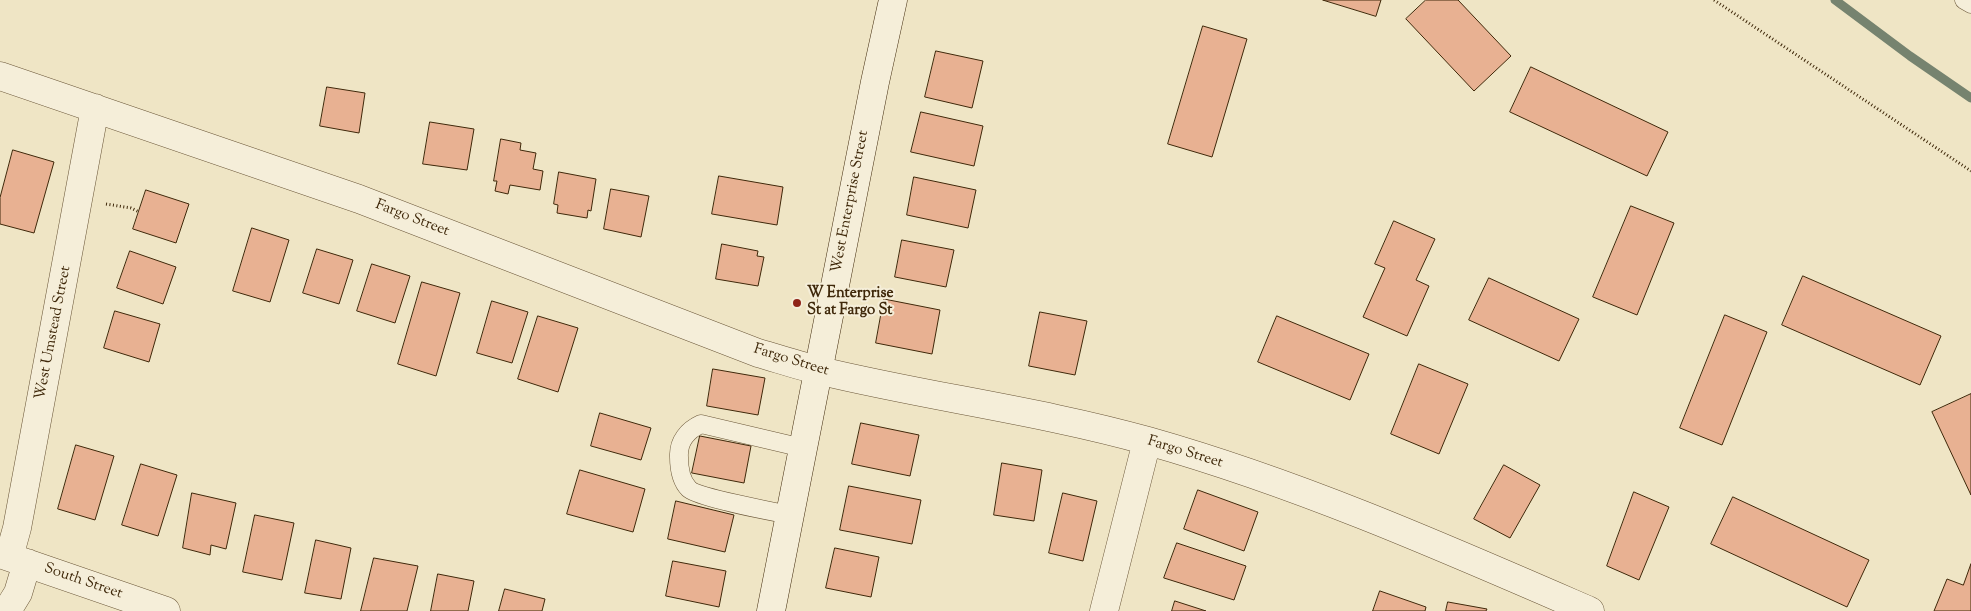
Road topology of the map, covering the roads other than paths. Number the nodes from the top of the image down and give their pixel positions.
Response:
1 (893, 0) edge
2 (1964, 0) edge
3 (1971, 4) edge
4 (0, 76) edge
5 (95, 108) junction
6 (818, 371) junction
7 (1147, 441) junction
8 (803, 448) junction
9 (790, 515) junction
10 (12, 558) edge
11 (7, 611) edge
12 (166, 611) edge
13 (771, 611) edge
14 (1104, 611) edge
15 (1590, 611) edge

1 - 6 street, West Enterprise Street
2 - 3 lane
4 - 5 street, Fargo Street
5 - 6 street, Fargo Street
5 - 10 street, West Umstead Street
6 - 7 street, Fargo Street
6 - 8 street, West Enterprise Street
7 - 14 street
7 - 15 street, Fargo Street
8 - 9 street, West Enterprise Street
8 - 9 lane
9 - 13 street, West Enterprise Street
10 - 11 street, West Umstead Street
10 - 12 street, South Street

